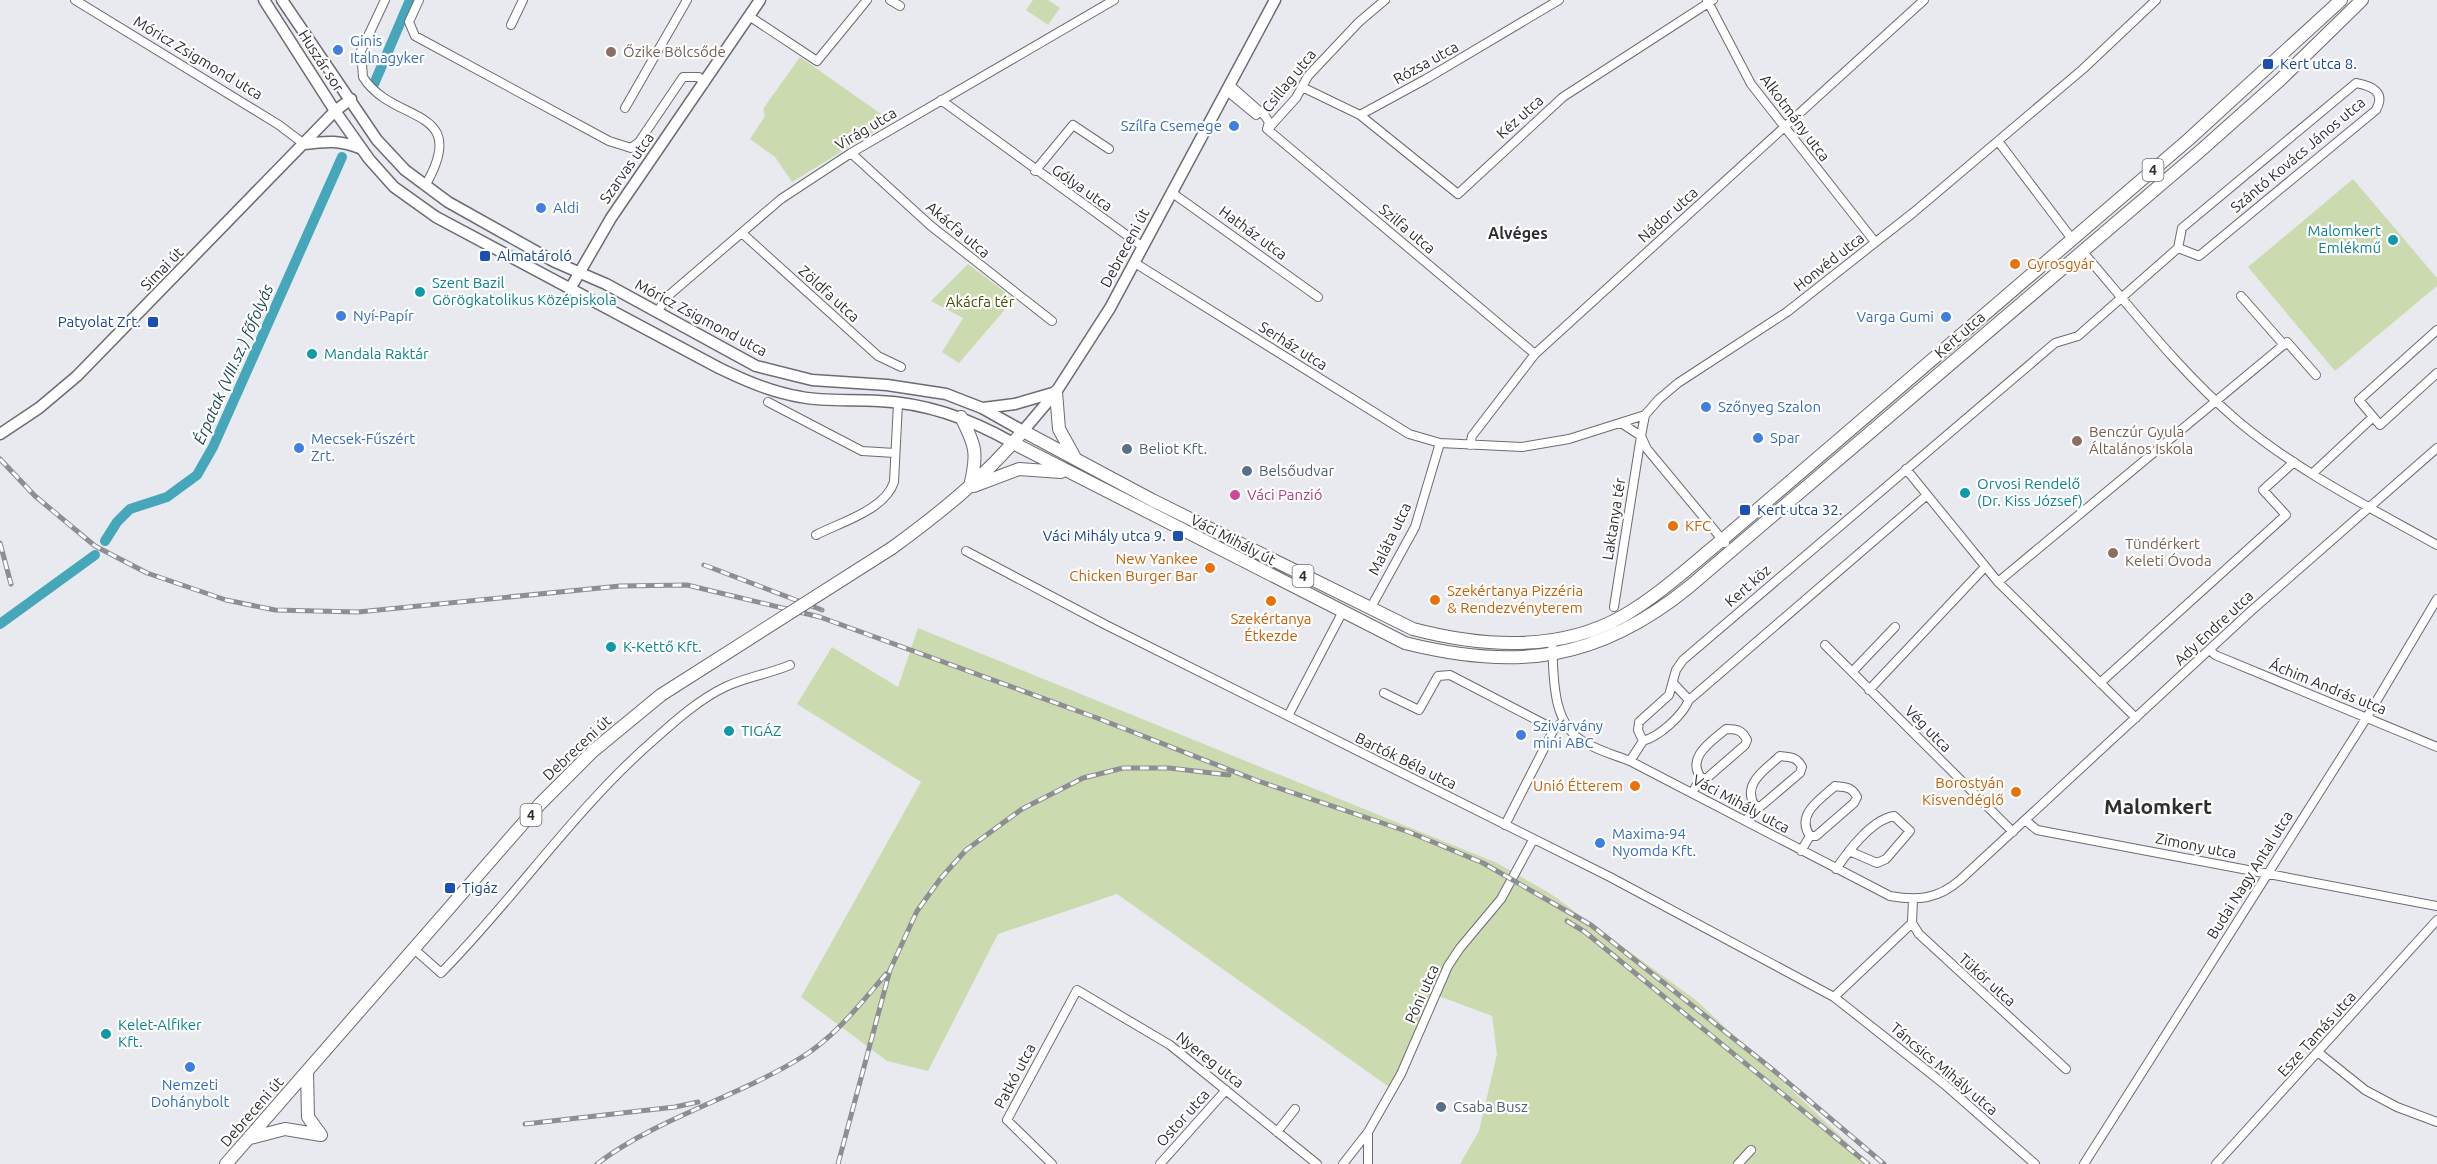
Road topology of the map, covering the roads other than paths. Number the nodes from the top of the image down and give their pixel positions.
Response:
1 (75, 0) edge
2 (264, 0) edge
3 (282, 0) edge
4 (385, 0) edge
5 (419, 0) edge
6 (523, 0) edge
7 (687, 0) edge
8 (760, 0) edge
9 (867, 0) edge
10 (890, 0) edge
11 (1114, 0) edge
12 (1275, 0) edge
13 (1385, 0) edge
14 (1559, 0) edge
15 (1924, 0) edge
16 (2341, 0) edge
17 (2362, 0) edge
18 (1710, 1) edge
19 (2154, 1) edge
20 (900, 6) dead end
21 (749, 16) junction
22 (511, 25) dead end
23 (704, 84) junction
24 (1302, 87) junction
25 (1229, 89) junction
26 (351, 99) junction
27 (941, 100) junction
28 (624, 108) dead end
29 (335, 111) junction
30 (1360, 115) junction
31 (1268, 125) junction
32 (1784, 127) junction
33 (1998, 141) junction
34 (304, 144) junction
35 (362, 149) junction
36 (1109, 149) dead end
37 (851, 153) junction
38 (1035, 171) junction
39 (425, 186) junction
40 (1172, 192) junction
41 (743, 234) junction
42 (2072, 239) junction
43 (1875, 242) junction
44 (1143, 247) junction
45 (2178, 248) junction
46 (2082, 250) junction
47 (1135, 263) junction
48 (578, 273) junction
49 (570, 288) junction
50 (2241, 296) dead end
51 (1318, 297) dead end
52 (2122, 297) junction
53 (657, 312) junction
54 (1052, 321) dead end
55 (2437, 330) edge
56 (2284, 345) junction
57 (1535, 354) junction
58 (901, 367) dead end
59 (2437, 373) edge
60 (2316, 375) dead end
61 (1056, 392) junction
62 (2218, 400) junction
63 (768, 402) dead end
64 (898, 403) junction
65 (982, 408) junction
66 (1645, 415) junction
67 (961, 417) junction
68 (2373, 417) junction
69 (1620, 423) junction
70 (1023, 431) junction
71 (0, 434) edge
72 (1641, 436) junction
73 (1013, 443) junction
74 (1440, 443) junction
75 (1470, 445) junction
76 (2437, 448) edge
77 (895, 453) junction
78 (1077, 462) junction
79 (2294, 462) junction
80 (1906, 469) junction
81 (1068, 473) junction
82 (2312, 474) junction
83 (970, 487) junction
84 (1927, 495) junction
85 (2370, 508) junction
86 (816, 535) dead end
87 (1722, 540) junction
88 (2437, 545) edge
89 (966, 551) dead end
90 (1731, 551) junction
91 (1985, 567) junction
92 (1998, 582) junction
93 (2437, 599) edge
94 (1614, 607) dead end
95 (1370, 609) junction
96 (1342, 612) junction
97 (1895, 627) dead end
98 (1552, 640) junction
99 (1825, 645) dead end
100 (2210, 650) junction
101 (1552, 654) junction
102 (790, 665) dead end
103 (1852, 672) junction
104 (2100, 683) junction
105 (1674, 684) junction
106 (1869, 690) junction
107 (1384, 693) dead end
108 (1689, 700) junction
109 (1288, 716) junction
110 (2367, 717) junction
111 (2136, 718) junction
112 (1564, 721) junction
113 (1554, 729) junction
114 (1642, 741) junction
115 (2437, 747) edge
116 (1630, 761) junction
117 (1701, 778) junction
118 (1692, 793) junction
119 (1755, 806) junction
120 (2025, 820) junction
121 (1746, 821) junction
122 (1504, 825) junction
123 (2013, 832) junction
124 (1810, 836) junction
125 (1533, 840) junction
126 (1801, 850) junction
127 (1848, 851) junction
128 (1836, 869) junction
129 (2268, 874) junction
130 (1914, 900) junction
131 (2437, 906) edge
132 (2437, 920) edge
133 (1912, 923) junction
134 (414, 949) junction
135 (1077, 990) joint
136 (1834, 997) junction
137 (2319, 1053) junction
138 (2066, 1069) dead end
139 (307, 1071) junction
140 (1226, 1090) junction
141 (1295, 1109) dead end
142 (2437, 1122) edge
143 (1277, 1132) junction
144 (1368, 1132) junction
145 (250, 1138) junction
146 (1751, 1150) dead end
147 (226, 1164) edge
148 (1052, 1164) edge
149 (1160, 1164) edge
150 (1317, 1164) edge
151 (1343, 1164) edge
152 (1368, 1164) edge
153 (1738, 1164) edge
154 (2034, 1164) edge
155 (2084, 1164) edge
156 (2216, 1164) edge

1 - 34 street, Móricz Zsigmond utca
2 - 29 main road, Huszár sor
3 - 26 main road, Huszár sor
4 - 39 street
5 - 23 street, Szarvas utca
6 - 22 street
7 - 28 street
8 - 21 main road, Szarvas utca
9 - 21 street
10 - 20 street
11 - 27 street, Virág utca
12 - 25 main road, Debreceni út
13 - 24 street, Csillag utca
14 - 30 street, Rózsa utca
15 - 32 street, Nádor utca
16 - 42 main road, Kert utca / 4
17 - 46 main road, Kert utca / 4
18 - 30 street, Kéz utca
18 - 32 street, Alkotmány utca
19 - 33 street, Honvéd utca
21 - 23 main road, Szarvas utca
23 - 48 main road, Szarvas utca
24 - 30 street
24 - 31 street, Csillag utca
25 - 31 street, Szilfa utca
25 - 40 main road, Debreceni út
26 - 29 main road, Huszár sor
26 - 39 main road, Móricz Zsigmond utca
27 - 37 street, Virág utca
27 - 38 street, Gólya utca
29 - 34 main road, Simai út
29 - 35 main road
31 - 57 street, Szilfa utca
32 - 43 street, Alkotmány utca
32 - 57 street, Nádor utca
33 - 42 street
33 - 43 street, Honvéd utca
34 - 35 main road
34 - 71 main road, Simai út
35 - 49 main road
36 - 38 street, Gólya utca
37 - 41 street, Virág utca
37 - 54 street, Akácfa utca
38 - 44 street, Gólya utca
39 - 48 main road, Móricz Zsigmond utca
40 - 44 main road, Debreceni út
40 - 51 street, Hatház utca
41 - 53 street, Virág utca
41 - 58 street, Zöldfa utca
42 - 87 main road, Kert utca / 4
43 - 66 street, Honvéd utca
44 - 47 main road, Debreceni út
45 - 45 street, Szántó Kovács János utca
45 - 52 street, Szántó Kovács János utca
46 - 52 street
46 - 90 main road, Kert utca / 4
47 - 61 main road, Debreceni út
47 - 74 street, Serház utca
48 - 49 main road, Szarvas utca
48 - 53 main road, Móricz Zsigmond utca
49 - 64 main road
50 - 56 street
52 - 62 street
52 - 80 street, Kert köz
53 - 65 main road, Móricz Zsigmond utca
55 - 68 street
56 - 60 street
56 - 62 street
57 - 75 street, Nádor utca
59 - 68 street
61 - 65 main road
61 - 70 main road, Debreceni út
61 - 78 main road
62 - 79 street
62 - 92 street
63 - 77 street
64 - 67 main road
64 - 77 street
65 - 70 main road, Móricz Zsigmond utca
66 - 69 street, Honvéd utca
66 - 72 street, Laktanya tér
67 - 73 main road
67 - 83 main road
68 - 82 street
69 - 72 street
69 - 75 street, Honvéd utca
70 - 73 main road, Debreceni út / 4
70 - 78 main road, Váci Mihály út / 4
72 - 87 street
72 - 94 street, Laktanya tér
73 - 81 main road, Váci Mihály út / 4
73 - 83 main road, Debreceni út / 4
74 - 75 street
74 - 95 street, Maláta utca
76 - 85 street, Ady Endre utca
77 - 86 street
78 - 95 main road, Váci Mihály út / 4
79 - 82 street
79 - 104 street
80 - 84 street
80 - 105 street, Kert köz
81 - 83 main road, Debreceni út / 4
81 - 96 main road, Váci Mihály út / 4
82 - 85 street
83 - 134 main road, Debreceni út / 4, bridge
84 - 91 street
84 - 108 street, Kert köz
85 - 88 street
85 - 100 street, Ady Endre utca
87 - 90 street
87 - 98 main road, Kert utca / 4
89 - 109 street, Bartók Béla utca
90 - 101 main road, Kert utca / 4
91 - 92 street
91 - 106 street
92 - 104 street
93 - 110 street, Budai Nagy Antal utca
95 - 98 main road, Váci Mihály út / 4
96 - 101 main road, Váci Mihály út / 4
96 - 109 street
97 - 103 street
98 - 101 street, Váci Mihály utca
99 - 103 street, Vég utca
100 - 110 street, Áchim András utca
100 - 111 street, Ady Endre utca
101 - 112 street, Váci Mihály utca
102 - 134 street
103 - 106 street, Vég utca
104 - 111 street
105 - 108 street
105 - 114 street, Kert köz
106 - 123 street, Vég utca
107 - 113 street
108 - 114 street, Kert köz
109 - 122 street, Bartók Béla utca
110 - 115 street, Áchim András utca
110 - 129 street, Budai Nagy Antal utca
111 - 120 street, Ady Endre utca
112 - 113 street
112 - 116 street, Váci Mihály utca
113 - 122 street
114 - 116 street, Kert köz
116 - 118 street, Váci Mihály utca
117 - 117 street
117 - 118 street
118 - 121 street, Váci Mihály utca
119 - 119 street
119 - 121 street
120 - 123 street, Ady Endre utca
120 - 129 street, Zimony utca
121 - 126 street, Váci Mihály utca
122 - 125 street, Bartók Béla utca
123 - 130 street, Ady Endre utca
124 - 124 street
124 - 126 street
125 - 136 street, Bartók Béla utca
125 - 144 street, Póni utca
126 - 128 street, Váci Mihály utca
127 - 127 street
127 - 128 street
128 - 130 street, Váci Mihály utca
129 - 131 street, Zimony utca
129 - 155 street, Budai Nagy Antal utca
130 - 133 street
132 - 137 street, Esze Tamás utca
133 - 136 street
133 - 138 street, Tükör utca
134 - 139 main road, Debreceni út / 4
135 - 140 street, Nyereg utca
135 - 148 street, Patkó utca
136 - 154 street, Táncsics Mihály utca
137 - 142 street
137 - 156 street, Esze Tamás utca
139 - 145 main road, Debreceni út / 4
139 - 145 main road
140 - 143 street, Nyereg utca
140 - 149 street, Ostor utca
141 - 143 street
143 - 150 street, Nyereg utca
144 - 151 street, Póni utca
144 - 152 street
145 - 147 main road, Debreceni út / 4
146 - 153 street

